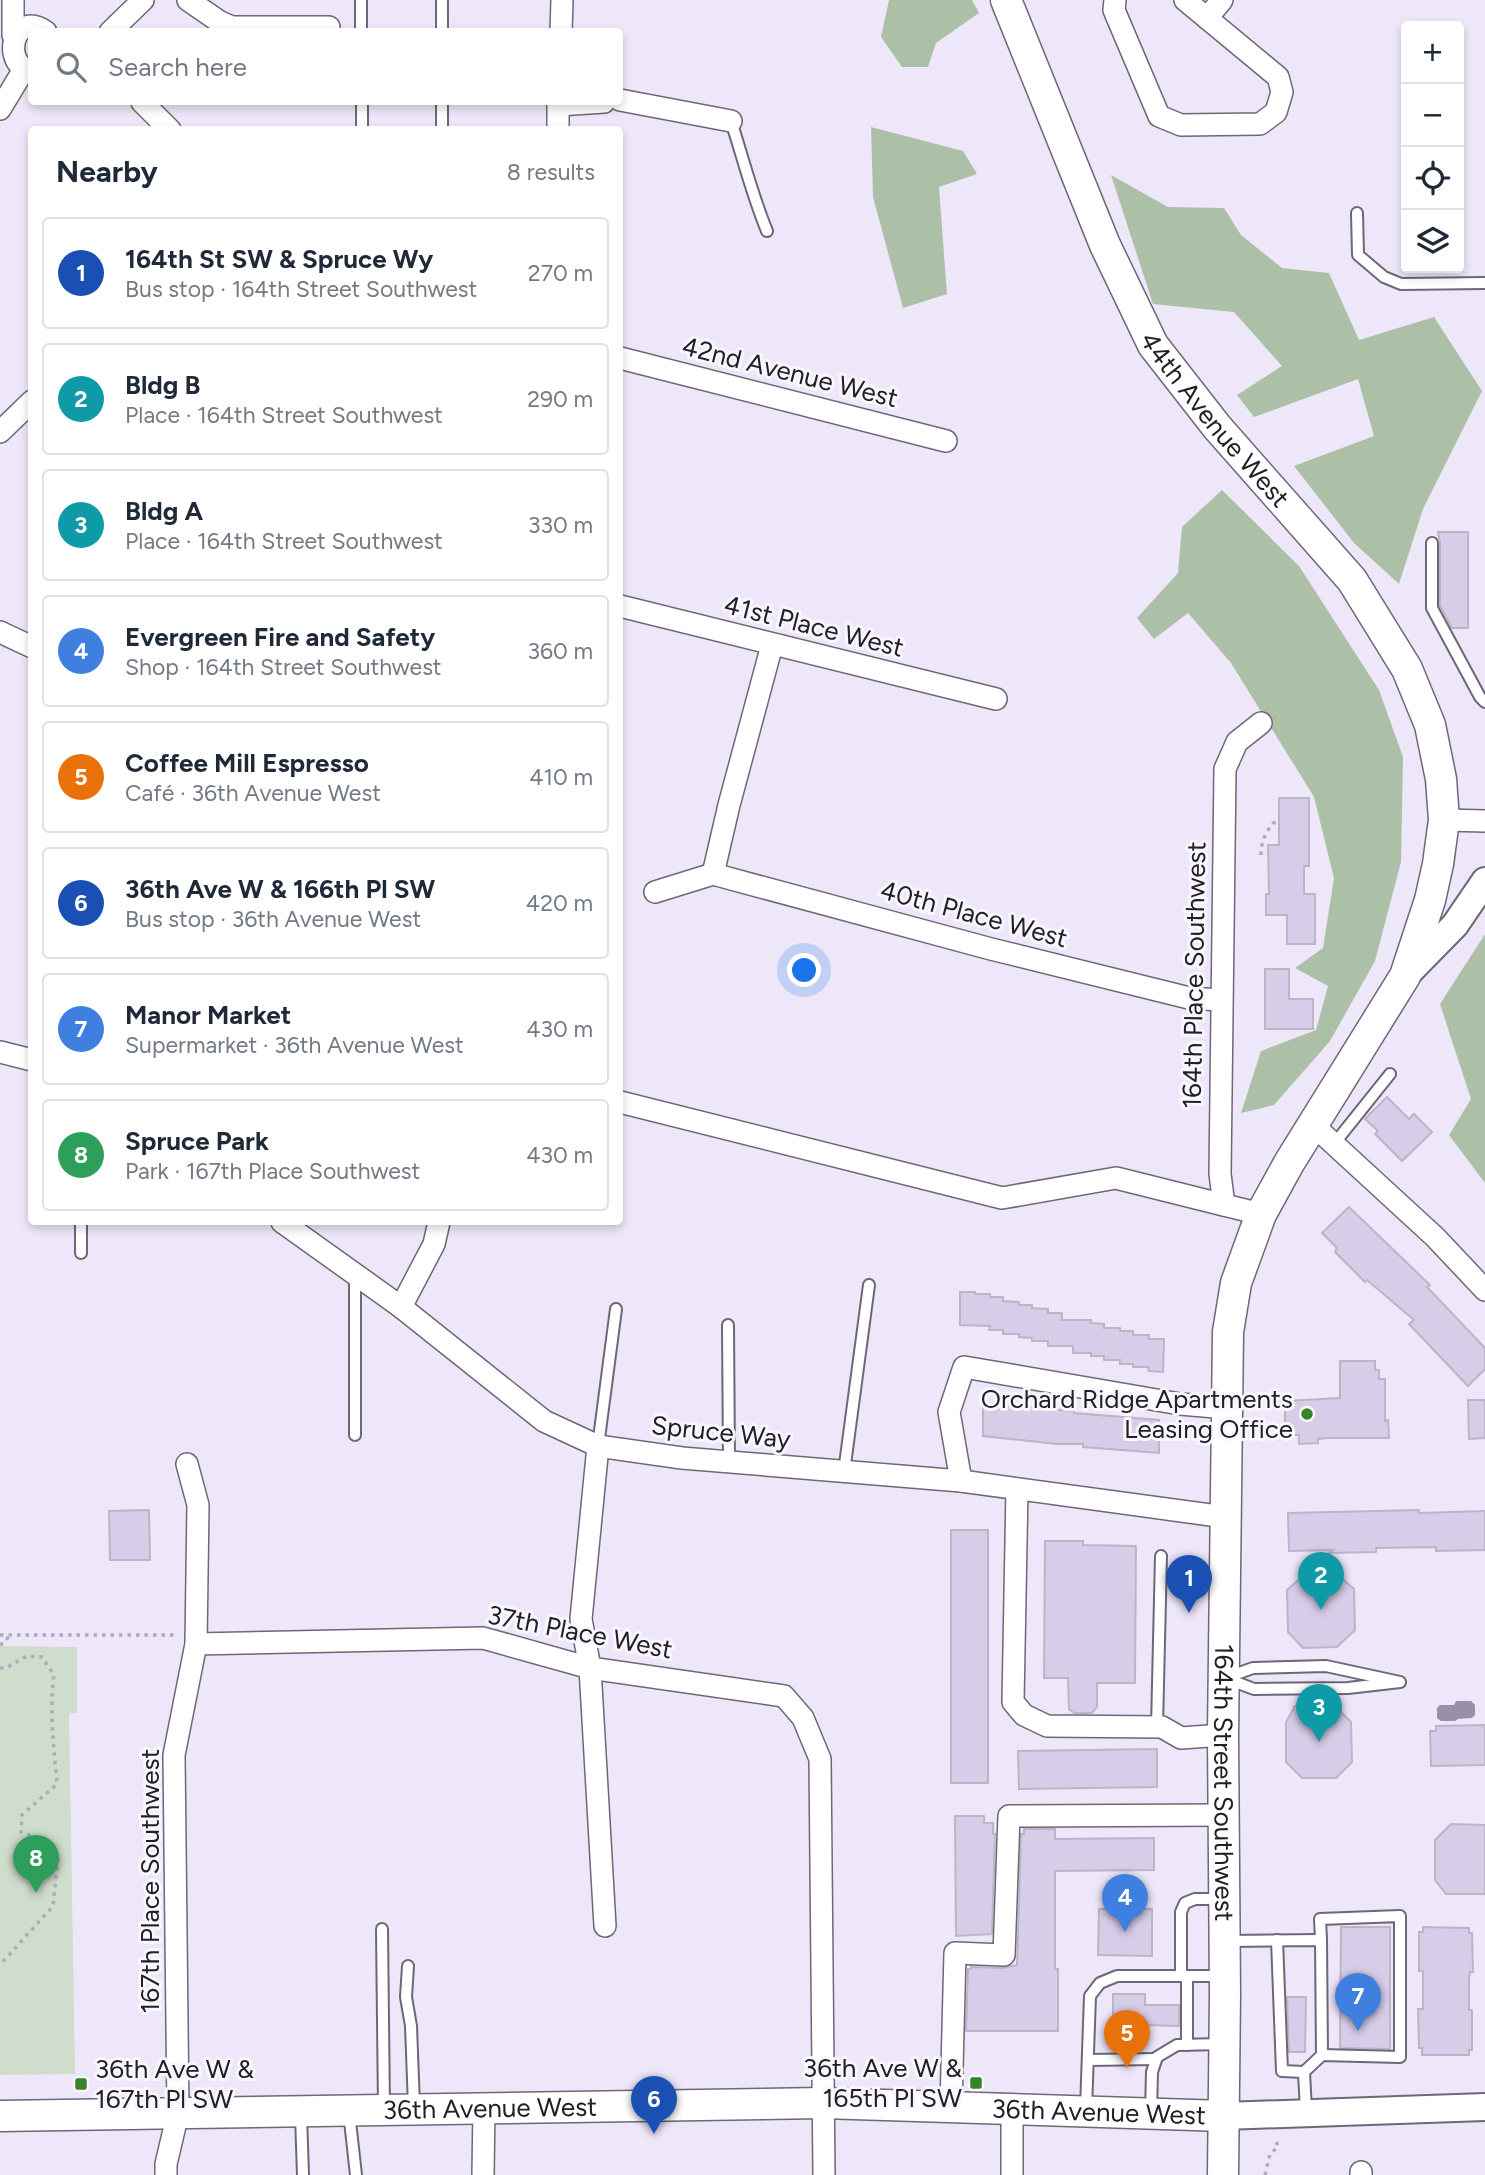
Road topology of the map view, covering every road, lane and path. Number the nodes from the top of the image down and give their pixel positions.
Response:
1 (13, 0) edge
2 (143, 0) edge
3 (188, 0) edge
4 (361, 0) edge
5 (442, 0) edge
6 (562, 0) edge
7 (1006, 0) edge
8 (1115, 0) edge
9 (1185, 0) edge
10 (1222, 0) edge
11 (1207, 18) junction
12 (329, 27) dead end
13 (38, 28) edge
14 (114, 28) edge
15 (361, 28) edge
16 (442, 28) edge
17 (561, 28) edge
18 (13, 35) junction
19 (27, 71) edge
20 (623, 101) edge
21 (145, 105) edge
22 (362, 105) edge
23 (442, 105) edge
24 (558, 105) edge
25 (0, 109) edge
26 (731, 121) joint
27 (166, 126) edge
28 (362, 126) edge
29 (442, 126) edge
30 (558, 126) edge
31 (1357, 214) dead end
32 (767, 231) dead end
33 (1485, 283) edge
34 (623, 359) edge
35 (28, 405) edge
36 (0, 432) edge
37 (946, 441) dead end
38 (1432, 543) dead end
39 (623, 607) edge
40 (0, 632) edge
41 (28, 645) edge
42 (772, 645) junction
43 (996, 699) dead end
44 (1485, 702) edge
45 (1261, 723) dead end
46 (1444, 820) junction
47 (1485, 821) edge
48 (1279, 822) dead end
49 (1261, 855) dead end
50 (713, 874) junction
51 (1485, 881) edge
52 (655, 892) dead end
53 (1405, 975) junction
54 (1222, 1000) junction
55 (0, 1052) edge
56 (28, 1059) edge
57 (1390, 1074) dead end
58 (623, 1103) edge
59 (1323, 1134) junction
60 (1224, 1205) junction
61 (1261, 1214) junction
62 (81, 1225) edge
63 (286, 1225) edge
64 (438, 1225) edge
65 (81, 1253) dead end
66 (355, 1274) junction
67 (869, 1285) dead end
68 (1485, 1290) edge
69 (401, 1307) junction
70 (616, 1310) dead end
71 (728, 1325) dead end
72 (1227, 1408) junction
73 (355, 1435) dead end
74 (598, 1446) junction
75 (729, 1462) junction
76 (187, 1464) dead end
77 (844, 1472) junction
78 (961, 1481) junction
79 (1017, 1489) junction
80 (1225, 1517) junction
81 (1161, 1556) dead end
82 (0, 1635) edge
83 (9, 1635) junction
84 (196, 1640) junction
85 (0, 1645) edge
86 (0, 1668) edge
87 (590, 1668) junction
88 (1225, 1678) junction
89 (1157, 1727) junction
90 (1223, 1735) junction
91 (1224, 1815) junction
92 (1225, 1899) junction
93 (605, 1926) dead end
94 (382, 1929) dead end
95 (1277, 1940) junction
96 (1321, 1940) junction
97 (1225, 1941) junction
98 (0, 1965) edge
99 (408, 1966) dead end
100 (1184, 1976) junction
101 (1225, 1976) junction
102 (1225, 2044) junction
103 (1187, 2045) junction
104 (1322, 2055) junction
105 (1156, 2059) junction
106 (1088, 2060) junction
107 (1304, 2072) junction
108 (822, 2103) junction
109 (951, 2107) junction
110 (1485, 2107) edge
111 (484, 2108) junction
112 (384, 2109) junction
113 (414, 2109) junction
114 (1012, 2109) junction
115 (301, 2110) junction
116 (349, 2110) junction
117 (1086, 2112) junction
118 (178, 2113) junction
119 (1151, 2113) junction
120 (1306, 2113) junction
121 (0, 2116) edge
122 (1224, 2116) junction
123 (1276, 2141) dead end
124 (166, 2175) edge
125 (303, 2175) edge
126 (356, 2175) edge
127 (482, 2175) edge
128 (824, 2175) edge
129 (1012, 2175) edge
130 (1223, 2175) edge
131 (1265, 2175) edge

1 - 18 street
2 - 14 street
3 - 12 street
4 - 15 lane
5 - 16 lane
6 - 17 street
7 - 46 main road, 44th Avenue West
8 - 11 street
9 - 11 street
10 - 11 street
13 - 18 street
18 - 19 street
19 - 25 street
20 - 26 street
21 - 27 street
22 - 28 lane
23 - 29 lane
24 - 30 street
26 - 32 lane
31 - 33 lane
34 - 37 street, 42nd Avenue West
35 - 36 street
38 - 44 lane
39 - 42 street, 41st Place West
40 - 41 street
42 - 43 street, 41st Place West
42 - 50 street
45 - 54 street, 164th Place Southwest
46 - 47 street
46 - 53 main road, 44th Avenue West
48 - 49 path
50 - 52 street
50 - 54 street, 40th Place West
51 - 53 street
53 - 59 main road, 164th Street Southwest
54 - 60 street, 164th Place Southwest
55 - 56 street
57 - 59 lane
58 - 60 street
59 - 61 main road, 164th Street Southwest
59 - 68 street
60 - 61 street
61 - 72 main road, 164th Street Southwest
62 - 65 lane
63 - 66 street, Spruce Way
64 - 69 street
66 - 69 street, Spruce Way
66 - 73 lane
67 - 77 lane
69 - 74 street, Spruce Way
70 - 74 lane
71 - 75 lane
72 - 78 street
72 - 80 main road, 164th Street Southwest
74 - 75 street, Spruce Way
74 - 87 street
75 - 77 street, Spruce Way
76 - 84 street, 167th Place Southwest
77 - 78 street, Spruce Way
78 - 79 street, Spruce Way
79 - 80 street, Spruce Way
79 - 89 street
80 - 88 main road, 164th Street Southwest
81 - 89 lane
82 - 83 path
83 - 84 path
83 - 85 path
84 - 87 street, 37th Place West
84 - 118 street, 167th Place Southwest
86 - 98 path
87 - 93 street
87 - 108 street, 37th Place West
88 - 88 lane
88 - 90 main road, 164th Street Southwest
89 - 90 street
90 - 91 main road, 164th Street Southwest
91 - 92 main road, 164th Street Southwest
91 - 109 street
92 - 97 main road, 164th Street Southwest
92 - 100 lane
94 - 112 lane
95 - 96 lane
95 - 97 lane
95 - 107 lane
96 - 104 lane
96 - 104 lane
97 - 101 main road, 164th Street Southwest
99 - 113 lane
100 - 101 lane
100 - 103 lane
100 - 106 lane
101 - 102 main road, 164th Street Southwest
102 - 103 lane
102 - 122 main road, 164th Street Southwest
103 - 105 lane
104 - 107 lane
105 - 106 lane
105 - 119 lane
106 - 117 lane
107 - 120 lane
108 - 109 main road, 36th Avenue West
108 - 111 main road, 36th Avenue West
108 - 128 street
109 - 114 main road, 36th Avenue West
110 - 120 street, 36th Avenue West
111 - 113 main road, 36th Avenue West
111 - 127 street
112 - 113 main road, 36th Avenue West
112 - 116 main road, 36th Avenue West
114 - 117 main road, 36th Avenue West
114 - 129 street
115 - 116 main road, 36th Avenue West
115 - 118 main road, 36th Avenue West
115 - 125 lane
116 - 126 lane
117 - 119 main road, 36th Avenue West
118 - 121 main road, 36th Avenue West
118 - 124 street, 167th Place Southwest
119 - 122 main road, 36th Avenue West
120 - 122 street, 36th Avenue West
122 - 130 main road, 164th Street Southwest
123 - 131 path

